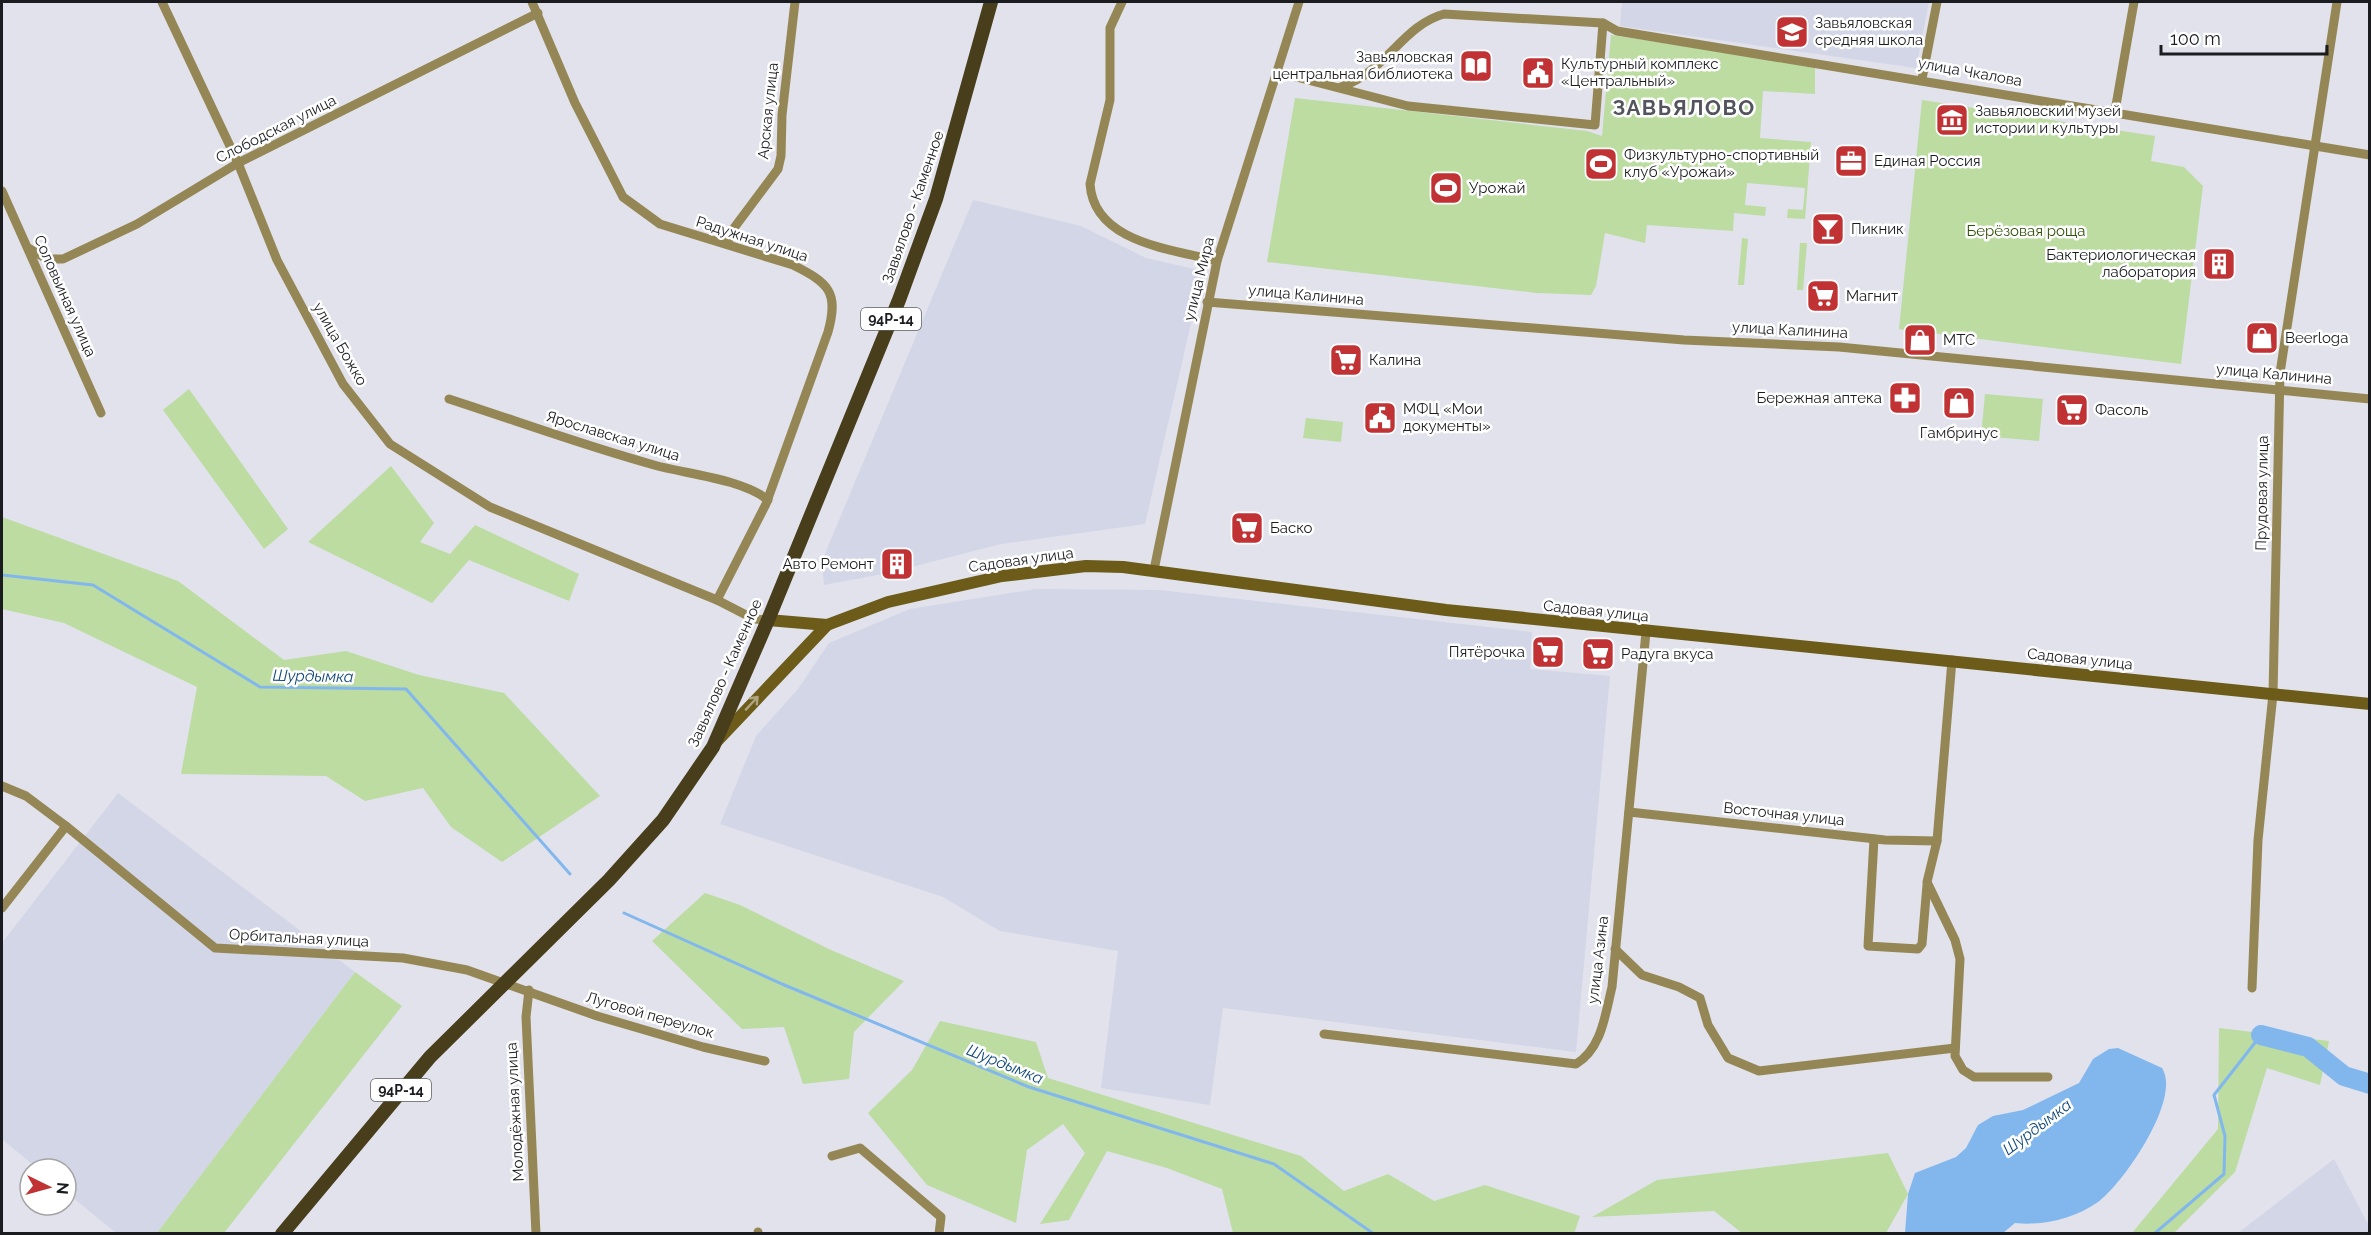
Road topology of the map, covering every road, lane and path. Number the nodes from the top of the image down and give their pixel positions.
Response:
1 (162, 2) edge
2 (532, 2) edge
3 (795, 2) edge
4 (991, 2) edge
5 (1122, 2) edge
6 (1299, 2) edge
7 (1937, 2) edge
8 (2134, 2) edge
9 (2337, 2) edge
10 (538, 13) junction
11 (1603, 22) junction
12 (1277, 72) junction
13 (1922, 79) junction
14 (1341, 87) junction
15 (2115, 111) junction
16 (2315, 145) junction
17 (2370, 155) edge
18 (238, 163) junction
19 (2, 191) edge
20 (727, 244) junction
21 (28, 248) junction
22 (1218, 261) junction
23 (1207, 302) junction
24 (2279, 390) junction
25 (449, 399) dead end
26 (2370, 399) edge
27 (101, 413) dead end
28 (768, 500) junction
29 (1154, 570) junction
30 (717, 600) junction
31 (768, 620) junction
32 (827, 625) junction
33 (1646, 632) junction
34 (1952, 660) junction
35 (2273, 694) junction
36 (2370, 704) edge
37 (712, 747) junction
38 (2, 786) edge
39 (1629, 812) junction
40 (66, 826) junction
41 (1874, 838) junction
42 (1937, 841) junction
43 (1927, 882) junction
44 (2, 908) edge
45 (1616, 949) junction
46 (503, 982) junction
47 (2252, 987) dead end
48 (529, 990) junction
49 (1324, 1034) dead end
50 (1955, 1047) junction
51 (765, 1061) dead end
52 (2048, 1077) dead end
53 (832, 1156) dead end
54 (282, 1233) edge
55 (536, 1233) edge
56 (939, 1233) edge

1 - 18 street, улица Божко
2 - 10 street, Радужная улица
3 - 20 street, Арская улица
4 - 31 main road, Завьялово - Каменное / 94Р-14
5 - 22 street
6 - 12 street, улица Мира
7 - 13 street
8 - 15 street
9 - 16 street, Прудовая улица
10 - 18 street, Слободская улица
10 - 20 street, Радужная улица
11 - 13 street, улица Чкалова
11 - 14 street, улица Чкалова
11 - 14 street
12 - 14 street
12 - 22 street, улица Мира
13 - 15 street, улица Чкалова
15 - 16 street, улица Чкалова
16 - 17 street, улица Чкалова
16 - 24 street, Прудовая улица
18 - 21 street, Слободская улица
18 - 30 street, улица Божко
19 - 21 street, Соловьиная улица
20 - 28 street, Радужная улица
21 - 27 street, Соловьиная улица
22 - 23 street, улица Мира
23 - 24 street, улица Калинина
23 - 29 street, улица Мира
24 - 26 street, улица Калинина
24 - 35 street, Прудовая улица
25 - 28 street, Ярославская улица
28 - 30 street, Радужная улица
29 - 32 street, Садовая улица
29 - 33 street, Садовая улица
30 - 31 street, улица Божко
31 - 32 street
31 - 37 main road, Завьялово - Каменное / 94Р-14
37 -> 32 street
33 - 34 street, Садовая улица
33 - 39 street, улица Азина
34 - 35 street, Садовая улица
34 - 42 street
35 - 36 street, Садовая улица
35 - 47 street, Прудовая улица
37 - 46 main road, Завьялово - Каменное / 94Р-14
38 - 40 street, Орбитальная улица
39 - 41 street, Восточная улица
39 - 45 street, улица Азина
40 - 44 street
40 - 46 street, Орбитальная улица
41 - 42 street, Восточная улица
41 - 43 street
42 - 43 street
43 - 50 street
45 - 49 street, улица Азина
45 - 50 street
46 - 48 street, Орбитальная улица
46 - 54 main road, Завьялово - Каменное / 94Р-14
48 - 51 street, Луговой переулок
48 - 55 street, Молодёжная улица
50 - 52 street
53 - 56 street

